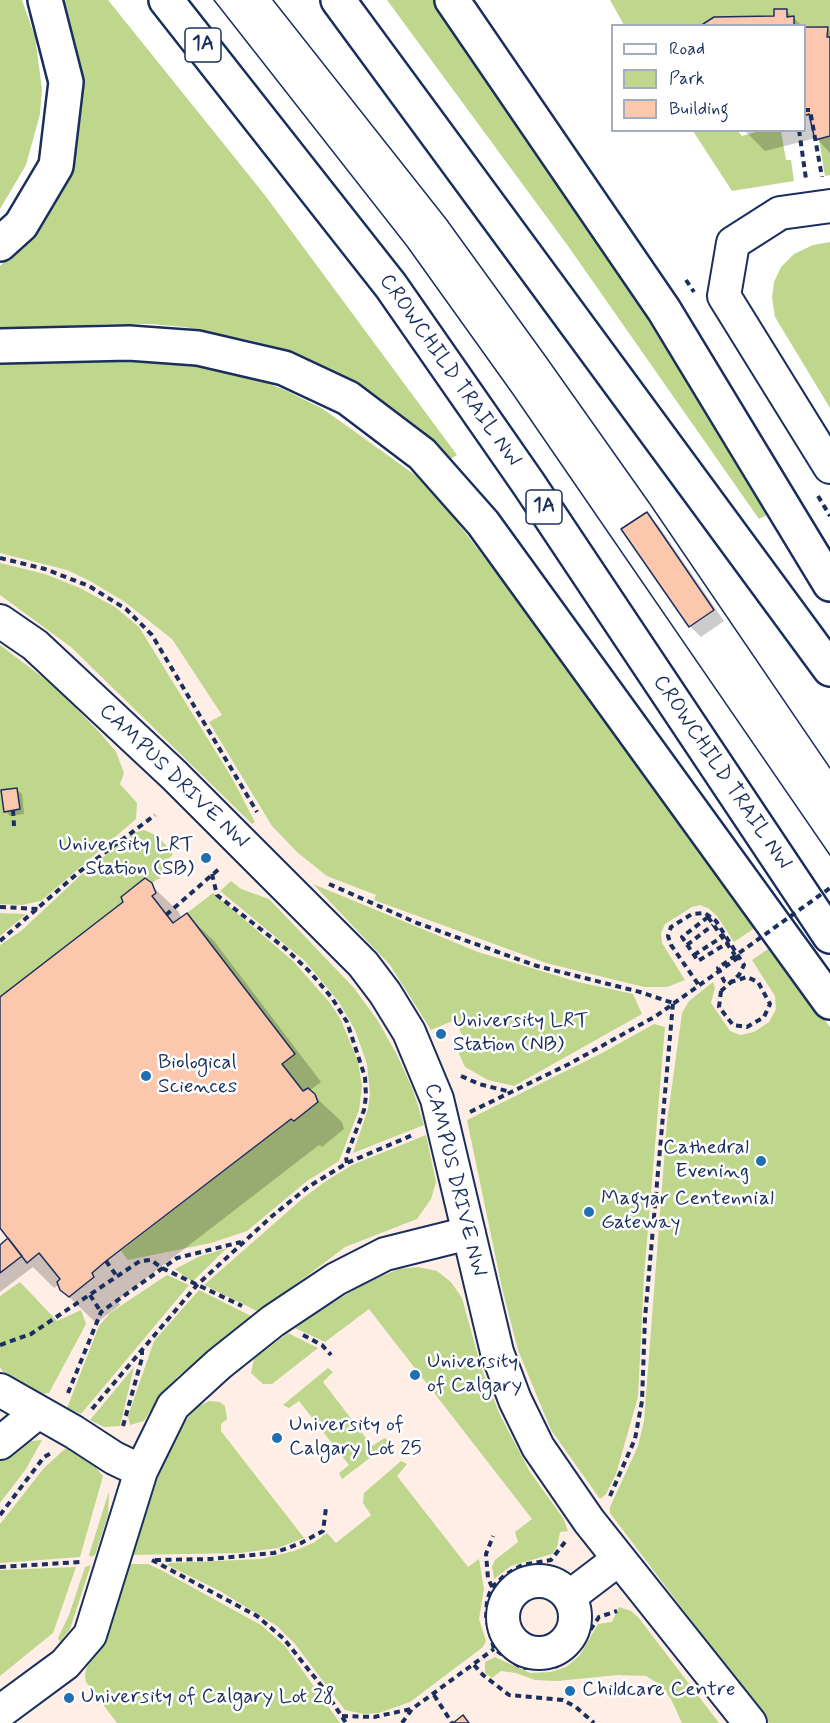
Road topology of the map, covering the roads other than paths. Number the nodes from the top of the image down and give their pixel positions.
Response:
1 (45, 0) edge
2 (166, 0) edge
3 (338, 0) edge
4 (452, 0) edge
5 (826, 193) edge
6 (0, 244) edge
7 (0, 346) edge
8 (830, 466) edge
9 (830, 584) edge
10 (0, 621) edge
11 (830, 669) edge
12 (830, 936) edge
13 (830, 1002) edge
14 (469, 1233) junction
15 (0, 1390) edge
16 (37, 1413) junction
17 (0, 1443) edge
18 (141, 1471) junction
19 (619, 1559) junction
20 (569, 1597) dead end
21 (0, 1712) edge
22 (750, 1723) edge

1 - 6 highway
2 - 12 highway, CROWCHILD TRAIL NW / 1A
3 - 11 highway
4 - 9 highway
5 - 8 street
7 - 13 highway
10 - 14 street, CAMPUS DRIVE NW
14 - 18 street
14 - 19 street, CAMPUS DRIVE NW
15 - 16 street
16 - 17 street
16 - 18 street
18 - 21 street
19 - 20 street
19 - 22 street, CAMPUS DRIVE NW

